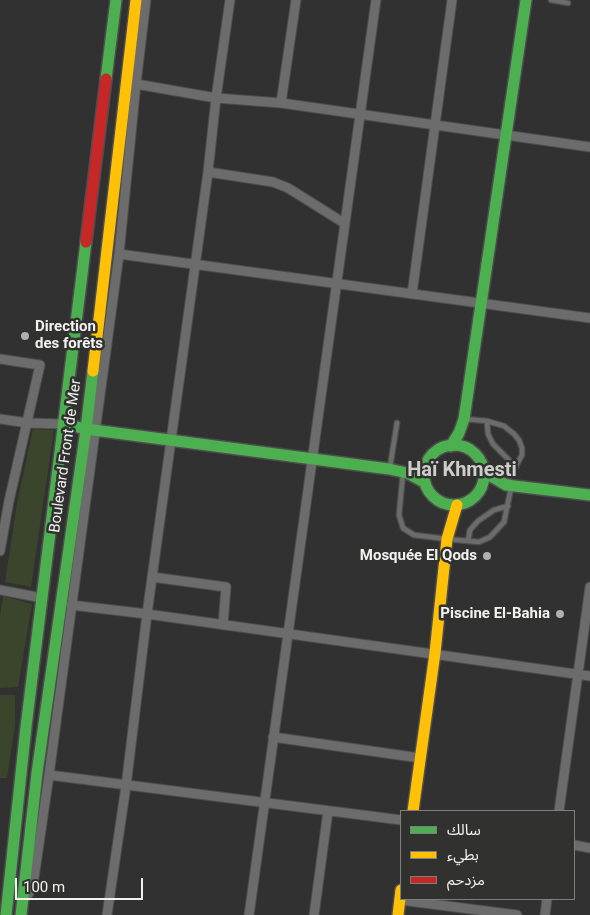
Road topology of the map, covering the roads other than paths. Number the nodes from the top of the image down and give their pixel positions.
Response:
1 (116, 0) edge
2 (136, 0) edge
3 (146, 0) edge
4 (230, 0) edge
5 (296, 0) edge
6 (376, 0) edge
7 (452, 0) edge
8 (526, 0) edge
9 (551, 0) edge
10 (568, 3) dead end
11 (136, 84) junction
12 (216, 98) junction
13 (281, 103) junction
14 (359, 115) junction
15 (434, 125) junction
16 (506, 135) junction
17 (590, 147) edge
18 (208, 172) junction
19 (344, 223) junction
20 (119, 254) junction
21 (195, 264) junction
22 (336, 284) junction
23 (412, 294) junction
24 (482, 302) junction
25 (590, 318) edge
26 (0, 359) edge
27 (0, 419) edge
28 (487, 421) junction
29 (463, 422) junction
30 (28, 423) junction
31 (397, 423) dead end
32 (64, 424) junction
33 (90, 430) junction
34 (170, 441) junction
35 (451, 446) junction
36 (468, 449) junction
37 (312, 460) junction
38 (426, 466) junction
39 (516, 467) junction
40 (390, 469) junction
41 (405, 472) junction
42 (484, 472) junction
43 (424, 482) junction
44 (506, 484) junction
45 (480, 489) junction
46 (590, 495) edge
47 (4, 500) edge
48 (443, 504) junction
49 (457, 505) junction
50 (508, 506) junction
51 (447, 535) junction
52 (468, 541) junction
53 (0, 551) edge
54 (152, 577) junction
55 (590, 587) edge
56 (0, 590) edge
57 (42, 598) junction
58 (71, 605) junction
59 (147, 614) junction
60 (223, 625) junction
61 (289, 635) junction
62 (587, 639) edge
63 (435, 654) junction
64 (578, 674) junction
65 (590, 676) edge
66 (273, 737) junction
67 (420, 758) junction
68 (49, 775) junction
69 (126, 786) junction
70 (264, 803) junction
71 (413, 810) edge
72 (559, 810) edge
73 (328, 811) junction
74 (400, 820) edge
75 (575, 845) edge
76 (590, 848) edge
77 (400, 900) edge
78 (423, 900) edge
79 (547, 900) edge
80 (21, 909) edge
81 (476, 912) edge
82 (6, 915) edge
83 (107, 915) edge
84 (249, 915) edge
85 (314, 915) edge
86 (398, 915) edge
87 (517, 915) edge
88 (545, 915) edge

1 - 32 main road, Boulevard Front de Mer
2 - 33 main road, Boulevard Front de Mer
3 - 11 street
4 - 12 street
5 - 13 street
6 - 14 street
7 - 15 street
8 - 16 main road
9 - 10 lane
11 - 12 street
11 - 20 street
12 - 13 street
12 - 18 street
13 - 14 street
14 - 15 street
14 - 19 street
15 - 16 street
15 - 23 street
16 - 17 street
16 - 24 main road
18 - 19 street
18 - 21 street
19 - 22 street
20 - 21 street
20 - 33 street
21 - 22 street
21 - 34 street
22 - 23 street
22 - 37 street
23 - 24 street
24 - 25 street
24 - 29 main road
26 - 30 street
27 - 30 street
28 - 29 lane
28 - 39 lane
28 - 39 lane
29 - 35 main road
29 - 36 main road
30 - 32 street
30 - 47 street
31 - 40 lane
32 - 33 main road
32 - 57 main road, Boulevard Front de Mer
33 - 34 main road
33 - 58 street
33 - 80 main road, Boulevard Front de Mer
34 - 37 main road
34 - 54 street
35 - 36 main road
35 - 38 main road
36 - 42 main road
37 - 40 main road
37 - 61 street
38 - 41 main road
38 - 43 main road
39 - 44 lane
40 - 41 main road
41 - 43 main road
41 - 51 lane
42 - 44 main road
42 - 45 main road
43 - 48 main road
44 - 45 main road
44 - 46 main road
44 - 50 lane
45 - 49 main road
47 - 53 street
48 - 49 main road
48 - 51 main road
49 - 51 main road
50 - 52 lane
50 - 52 lane
51 - 52 lane
51 - 63 main road
54 - 59 street
54 - 60 street
55 - 62 street
56 - 57 street
57 - 82 main road, Boulevard Front de Mer
58 - 59 street
58 - 68 street
59 - 60 street
59 - 69 street
60 - 61 street
61 - 63 street
61 - 66 street
62 - 64 street
63 - 64 street
63 - 67 main road
64 - 65 street
64 - 72 street
66 - 67 street
66 - 70 street
67 - 71 main road
68 - 69 street
68 - 80 street
69 - 70 street
69 - 83 street
70 - 73 street
70 - 84 street
73 - 74 street
73 - 85 street
75 - 76 street
77 - 86 main road
78 - 81 street
79 - 88 street
81 - 87 street

